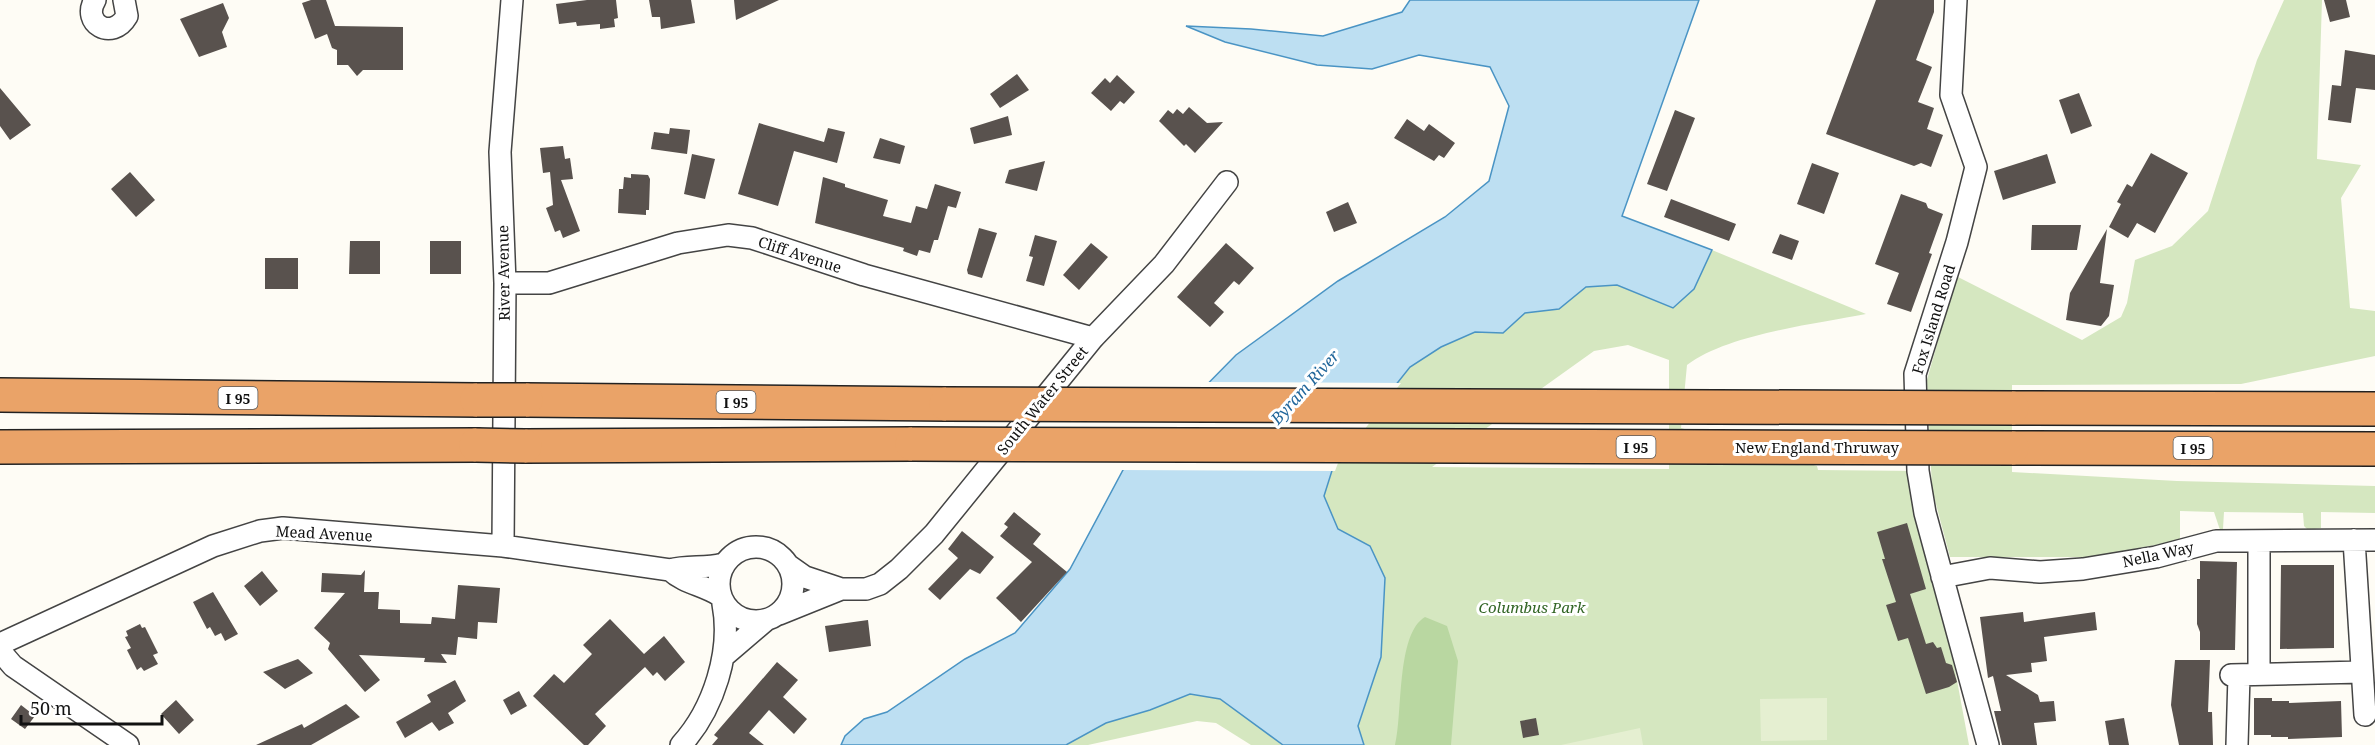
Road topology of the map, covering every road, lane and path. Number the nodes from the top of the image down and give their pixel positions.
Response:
1 (95, 0) edge
2 (124, 0) edge
3 (512, 0) edge
4 (1956, 0) edge
5 (1227, 182) dead end
6 (505, 283) junction
7 (1093, 338) junction
8 (0, 395) edge
9 (2375, 409) edge
10 (0, 447) edge
11 (2375, 449) edge
12 (2365, 540) edge
13 (2259, 541) junction
14 (503, 546) junction
15 (723, 564) junction
16 (788, 565) junction
17 (670, 570) junction
18 (1942, 577) junction
19 (841, 589) junction
20 (721, 599) junction
21 (773, 617) junction
22 (0, 644) edge
23 (0, 651) edge
24 (725, 655) junction
25 (2362, 672) junction
26 (2243, 675) junction
27 (2365, 715) dead end
28 (128, 745) edge
29 (681, 745) edge
30 (1988, 745) edge
31 (2237, 745) edge

1 - 2 street
3 - 6 street, River Avenue
4 - 18 street, Fox Island Road
5 - 7 street, South Water Street
6 - 7 street, Cliff Avenue
6 - 14 street, River Avenue
7 - 19 street, South Water Street
8 - 9 highway, I 95, bridge
10 - 11 highway, New England Thruway / I 95, bridge
12 - 13 street, Nella Way
12 - 25 street
13 - 18 street, Nella Way
13 - 26 street
14 - 17 street, Mead Avenue
14 - 22 street, Mead Avenue
15 - 16 street
15 - 17 street, Mead Avenue
15 - 20 street
16 - 19 street, South Water Street
16 - 21 street
17 - 20 street, Mead Avenue
18 - 30 street, Fox Island Road
19 - 21 street, South Water Street
20 - 21 street
20 - 24 street
21 - 24 street, South Water Street
23 - 28 street
24 - 29 street
25 - 26 street
25 - 27 street
26 - 31 street

